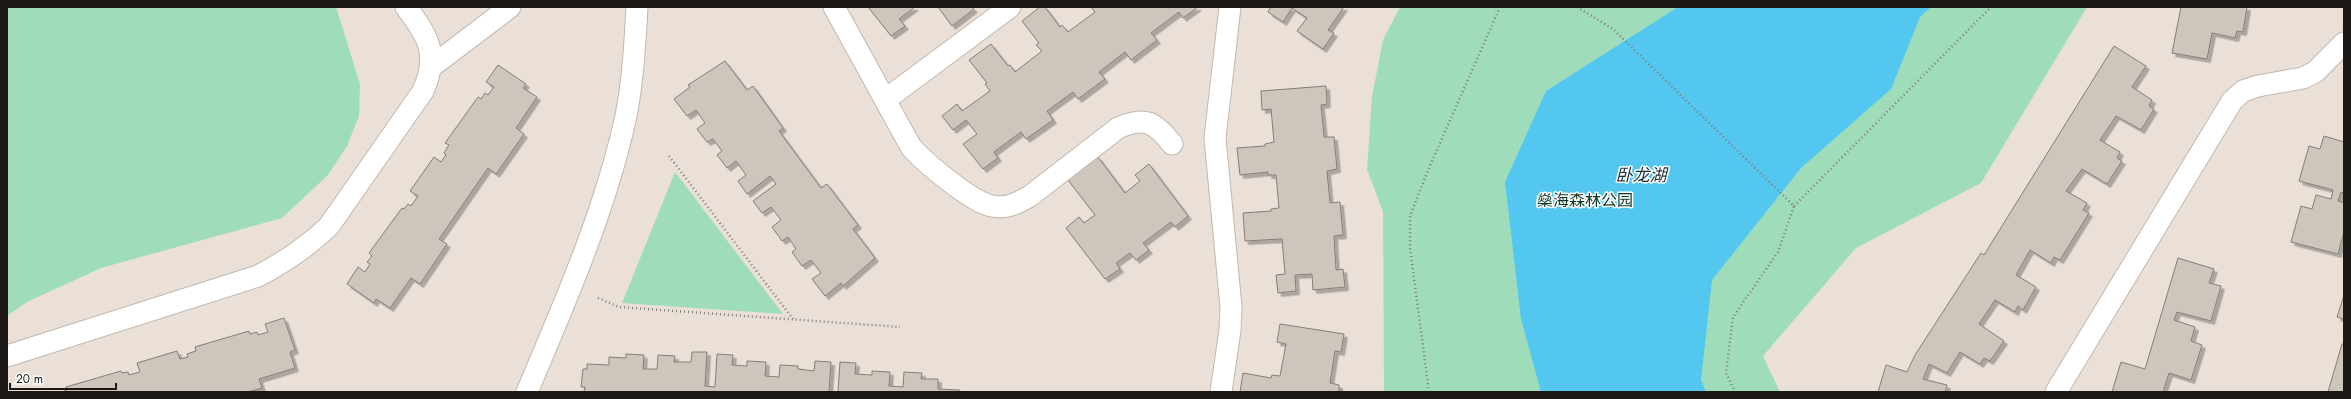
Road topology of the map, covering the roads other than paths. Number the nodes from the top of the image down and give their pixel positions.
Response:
1 (406, 7) edge
2 (510, 7) edge
3 (637, 7) edge
4 (834, 7) edge
5 (1010, 7) edge
6 (1230, 7) edge
7 (2344, 43) edge
8 (431, 67) junction
9 (885, 100) junction
10 (1172, 144) dead end
11 (7, 356) edge
12 (526, 392) edge
13 (1221, 392) edge
14 (2056, 392) edge

1 - 8 lane
2 - 8 lane
3 - 12 lane
4 - 9 lane
5 - 9 lane
6 - 13 lane
7 - 14 lane
8 - 11 lane
9 - 10 lane

